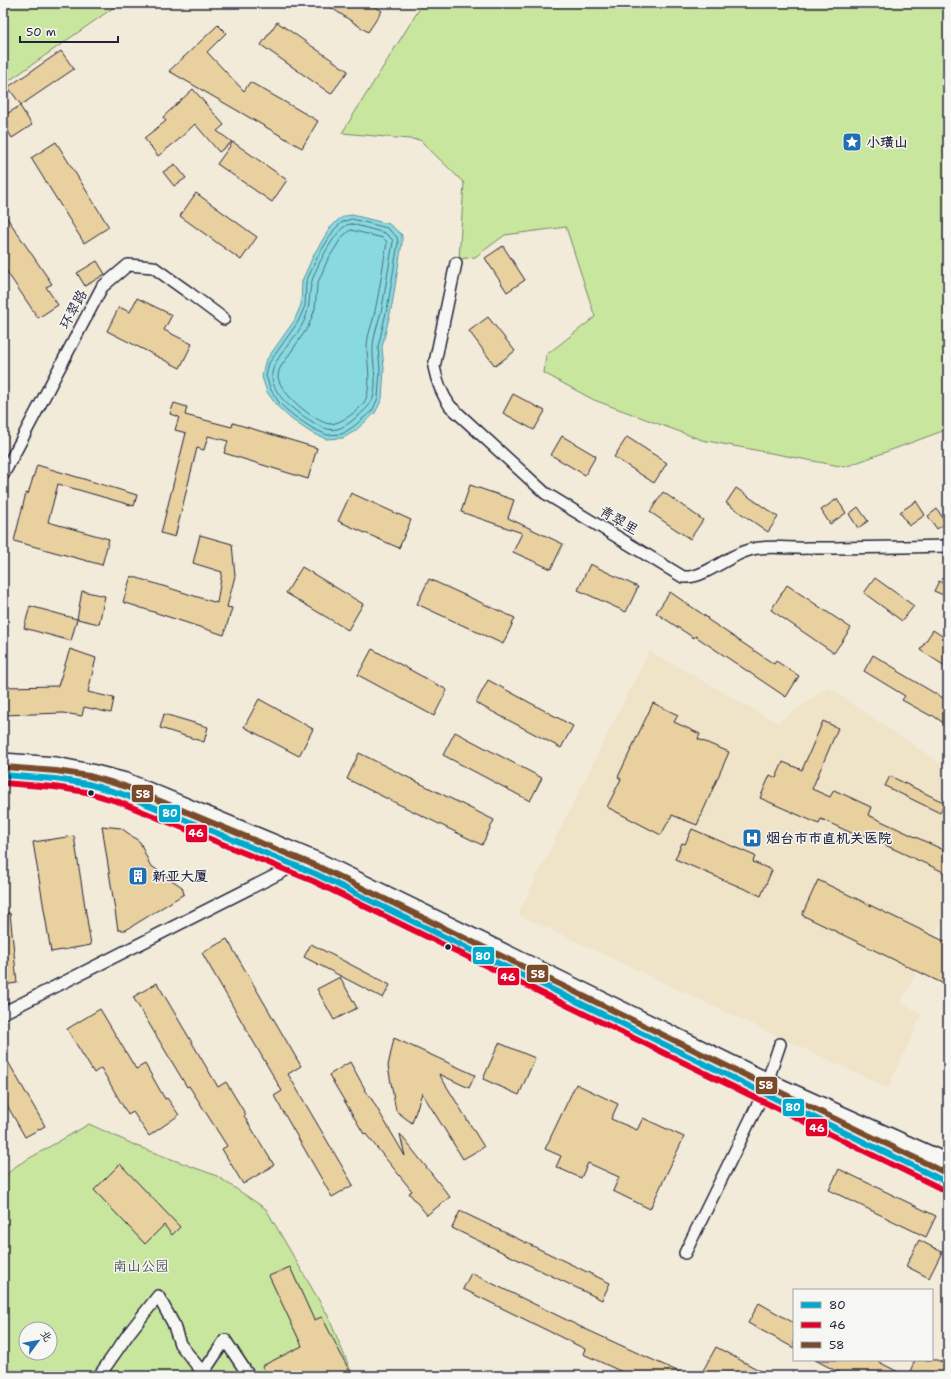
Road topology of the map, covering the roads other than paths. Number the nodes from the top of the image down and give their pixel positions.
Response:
1 (456, 262) dead end
2 (224, 319) dead end
3 (3, 475) edge
4 (948, 546) edge
5 (3, 761) edge
6 (3, 775) edge
7 (298, 860) junction
8 (3, 1013) edge
9 (780, 1044) dead end
10 (766, 1087) junction
11 (948, 1162) edge
12 (948, 1183) edge
13 (685, 1253) dead end
14 (99, 1376) edge
15 (249, 1376) edge

1 - 4 street, 青翠里
2 - 3 street, 环翠路
5 - 7 main road
6 - 7 main road
7 - 8 street
7 - 10 main road
9 - 10 street
10 - 11 main road
10 - 12 main road
10 - 13 street
14 - 15 street

